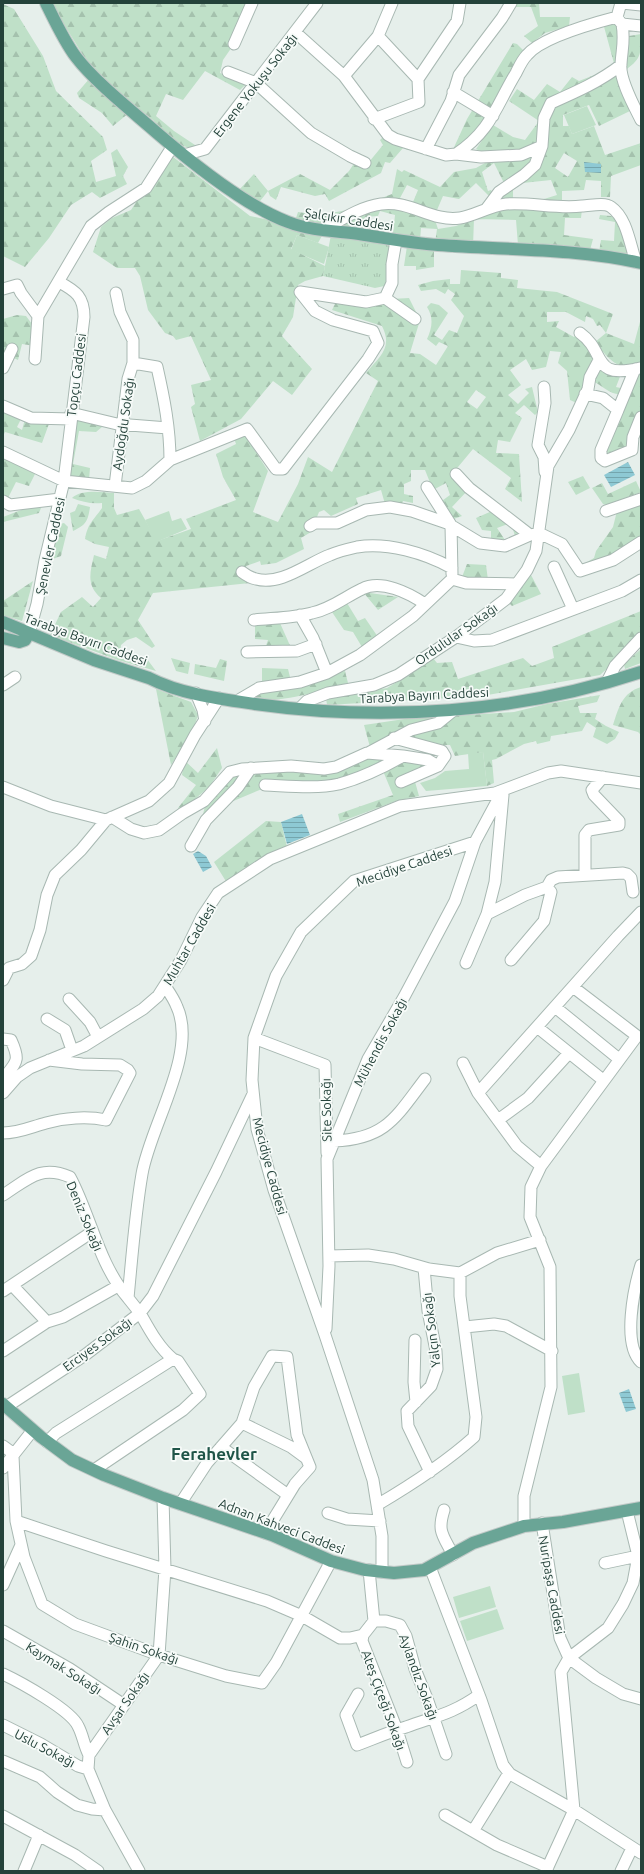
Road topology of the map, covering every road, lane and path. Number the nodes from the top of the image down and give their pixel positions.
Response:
1 (46, 3) edge
2 (252, 3) edge
3 (317, 3) edge
4 (392, 3) edge
5 (460, 3) edge
6 (511, 3) edge
7 (622, 3) edge
8 (641, 5) edge
9 (620, 20) junction
10 (641, 26) edge
11 (295, 32) junction
12 (378, 36) junction
13 (234, 44) dead end
14 (621, 65) junction
15 (228, 72) dead end
16 (344, 76) junction
17 (418, 79) junction
18 (256, 83) junction
19 (453, 92) junction
20 (493, 116) junction
21 (374, 119) junction
22 (641, 120) edge
23 (542, 146) junction
24 (174, 147) junction
25 (426, 149) junction
26 (456, 154) junction
27 (184, 155) junction
28 (365, 163) dead end
29 (487, 208) junction
30 (323, 230) junction
31 (396, 241) junction
32 (638, 262) edge
33 (59, 282) junction
34 (3, 289) edge
35 (116, 293) dead end
36 (385, 298) junction
37 (38, 316) junction
38 (415, 319) dead end
39 (580, 333) dead end
40 (3, 352) edge
41 (35, 359) dead end
42 (599, 360) junction
43 (133, 363) junction
44 (3, 368) edge
45 (638, 369) edge
46 (544, 387) dead end
47 (585, 394) junction
48 (3, 406) edge
49 (618, 410) junction
50 (71, 416) junction
51 (641, 417) edge
52 (123, 424) junction
53 (168, 428) junction
54 (636, 448) edge
55 (3, 452) edge
56 (170, 460) junction
57 (456, 474) dead end
58 (546, 479) junction
59 (64, 481) junction
60 (115, 486) junction
61 (427, 487) dead end
62 (60, 499) junction
63 (641, 499) edge
64 (5, 505) edge
65 (606, 511) dead end
66 (450, 525) junction
67 (310, 526) dead end
68 (535, 534) junction
69 (641, 542) edge
70 (554, 567) dead end
71 (242, 572) dead end
72 (452, 574) junction
73 (641, 580) edge
74 (517, 584) junction
75 (425, 604) junction
76 (574, 609) junction
77 (300, 615) junction
78 (254, 620) dead end
79 (3, 622) edge
80 (3, 630) edge
81 (27, 636) junction
82 (456, 637) junction
83 (3, 638) edge
84 (641, 638) edge
85 (316, 644) junction
86 (247, 652) dead end
87 (641, 672) edge
88 (327, 673) junction
89 (15, 677) dead end
90 (607, 682) junction
91 (3, 685) edge
92 (196, 693) junction
93 (219, 698) junction
94 (236, 702) junction
95 (298, 709) junction
96 (454, 710) junction
97 (205, 721) junction
98 (394, 738) junction
99 (367, 754) junction
100 (404, 756) junction
101 (438, 766) junction
102 (251, 768) junction
103 (603, 778) junction
104 (402, 782) dead end
105 (641, 783) edge
106 (265, 785) dead end
107 (3, 787) edge
108 (503, 790) junction
109 (109, 819) junction
110 (475, 842) junction
111 (191, 846) dead end
112 (585, 875) junction
113 (547, 887) junction
114 (633, 892) dead end
115 (641, 912) edge
116 (487, 914) junction
117 (511, 960) dead end
118 (466, 963) dead end
119 (3, 980) edge
120 (165, 986) junction
121 (573, 987) junction
122 (69, 999) dead end
123 (555, 1007) junction
124 (47, 1020) dead end
125 (537, 1027) junction
126 (98, 1037) junction
127 (254, 1038) junction
128 (3, 1039) edge
129 (72, 1050) junction
130 (569, 1053) junction
131 (619, 1059) junction
132 (47, 1060) junction
133 (463, 1063) dead end
134 (3, 1079) edge
135 (425, 1079) dead end
136 (603, 1080) junction
137 (3, 1093) edge
138 (254, 1093) junction
139 (478, 1093) junction
140 (498, 1120) junction
141 (3, 1133) edge
142 (334, 1141) junction
143 (327, 1160) junction
144 (541, 1166) junction
145 (3, 1195) edge
146 (92, 1232) junction
147 (540, 1240) junction
148 (329, 1256) junction
149 (641, 1265) edge
150 (424, 1268) junction
151 (460, 1273) junction
152 (118, 1286) junction
153 (7, 1288) edge
154 (128, 1298) junction
155 (140, 1313) junction
156 (47, 1322) junction
157 (465, 1327) junction
158 (325, 1335) junction
159 (415, 1340) dead end
160 (552, 1350) junction
161 (3, 1351) edge
162 (173, 1359) junction
163 (641, 1362) edge
164 (416, 1402) junction
165 (4, 1405) edge
166 (242, 1423) junction
167 (32, 1430) junction
168 (47, 1442) junction
169 (3, 1446) edge
170 (222, 1447) junction
171 (14, 1455) junction
172 (306, 1458) junction
173 (3, 1468) edge
174 (94, 1470) junction
175 (430, 1472) junction
176 (288, 1495) junction
177 (163, 1498) junction
178 (180, 1504) junction
179 (377, 1505) junction
180 (641, 1508) edge
181 (444, 1510) dead end
182 (627, 1511) junction
183 (328, 1513) dead end
184 (16, 1521) junction
185 (380, 1521) junction
186 (542, 1523) junction
187 (524, 1526) junction
188 (265, 1533) junction
189 (21, 1545) junction
190 (453, 1555) junction
191 (331, 1561) junction
192 (639, 1561) edge
193 (605, 1563) dead end
194 (430, 1567) junction
195 (165, 1569) junction
196 (369, 1570) junction
197 (382, 1572) junction
198 (4, 1581) edge
199 (302, 1616) junction
200 (374, 1621) junction
201 (3, 1631) edge
202 (363, 1635) junction
203 (159, 1655) junction
204 (569, 1658) junction
205 (3, 1674) edge
206 (358, 1694) dead end
207 (479, 1695) junction
208 (641, 1699) edge
209 (124, 1704) junction
210 (434, 1719) junction
211 (3, 1725) edge
212 (397, 1730) junction
213 (446, 1754) dead end
214 (89, 1755) junction
215 (3, 1761) edge
216 (407, 1762) dead end
217 (88, 1768) junction
218 (509, 1773) junction
219 (105, 1810) junction
220 (574, 1810) junction
221 (445, 1814) dead end
222 (3, 1816) edge
223 (473, 1831) junction
224 (39, 1835) junction
225 (632, 1848) edge
226 (547, 1869) edge
227 (24, 1871) edge
228 (98, 1871) edge
229 (139, 1871) edge
230 (621, 1871) edge

1 - 24 main road, Şalçıkır Caddesi
2 - 13 street
3 - 11 street, Ergene Yokuşu Sokağı
4 - 12 street
5 - 17 street
6 - 19 street
7 - 8 street
7 - 9 street
9 - 10 street
9 - 14 street
9 - 20 street
11 - 16 street
11 - 18 street, Ergene Yokuşu Sokağı
12 - 16 street
12 - 17 street
14 - 22 street
14 - 23 street
15 - 18 street
16 - 21 street
17 - 21 street
18 - 27 street, Ergene Yokuşu Sokağı
18 - 28 street
19 - 20 street
19 - 25 street
20 - 26 street
21 - 25 street
23 - 26 street
23 - 29 street
24 - 27 main road, Şalçıkır Caddesi
24 - 33 street
25 - 26 street
27 - 30 main road, Şalçıkır Caddesi
29 - 30 street
29 - 32 street
30 - 31 main road, Şalçıkır Caddesi
31 - 32 main road, Şalçıkır Caddesi
31 - 36 street
33 - 37 street
33 - 50 street, Topçu Caddesi
34 - 37 street
35 - 43 street, Aydoğdu Sokağı
36 - 38 street
36 - 56 street
37 - 41 street
39 - 42 street
40 - 44 street
42 - 45 street
42 - 47 street, Ordulular Sokağı
43 - 52 street, Aydoğdu Sokağı
43 - 53 street
45 - 49 street
46 - 58 street
47 - 49 street
47 - 58 street, Ordulular Sokağı
48 - 50 street
49 - 54 street
50 - 52 street
50 - 59 street, Topçu Caddesi
51 - 54 street
52 - 53 street
52 - 60 street, Aydoğdu Sokağı
53 - 56 street
55 - 59 street
56 - 60 street
57 - 68 street
58 - 68 street, Ordulular Sokağı
59 - 60 street
59 - 62 street, Şenevler Caddesi
61 - 66 street
62 - 64 street
62 - 81 street, Şenevler Caddesi
63 - 65 street
66 - 67 street
66 - 68 street
66 - 72 street
68 - 69 street
68 - 74 street, Ordulular Sokağı
70 - 76 street
71 - 72 street
72 - 74 street
72 - 75 street
73 - 76 street
74 - 82 street, Ordulular Sokağı
75 - 77 street
75 - 88 street
76 - 82 street
77 - 78 street
77 - 85 street
79 - 81 main road, Tarabya Bayırı Caddesi
80 - 81 main road, Tarabya Bayırı Caddesi
81 - 83 main road
81 - 92 main road, Tarabya Bayırı Caddesi
82 - 95 street, Ordulular Sokağı
84 - 90 street
85 - 86 street
85 - 88 street
87 - 90 main road, Tarabya Bayırı Caddesi
88 - 94 street
89 - 91 street
90 - 96 main road, Tarabya Bayırı Caddesi
92 - 93 main road, Tarabya Bayırı Caddesi
92 - 97 street
93 - 94 main road, Tarabya Bayırı Caddesi
93 - 97 street
94 - 95 main road, Tarabya Bayırı Caddesi
95 - 96 main road, Tarabya Bayırı Caddesi
96 - 98 street
97 - 109 street
98 - 99 street
98 - 101 street
99 - 100 street
99 - 102 street
100 - 101 street
100 - 106 street
101 - 104 street
102 - 109 street
102 - 111 street
103 - 105 street, Muhtar Caddesi
103 - 108 street, Muhtar Caddesi
103 - 112 street
107 - 109 street
108 - 110 street, Mühendis Sokağı
108 - 116 street
108 - 120 street, Muhtar Caddesi
109 - 119 street
110 - 127 street, Mecidiye Caddesi
110 - 142 street, Mühendis Sokağı
112 - 113 street
112 - 114 street
113 - 116 street
113 - 117 street
115 - 121 street
116 - 118 street
120 - 126 street, Muhtar Caddesi
120 - 154 street
121 - 123 street
121 - 131 street
122 - 126 street
123 - 125 street
123 - 131 street
124 - 129 street
125 - 130 street
125 - 139 street
126 - 129 street, Muhtar Caddesi
127 - 138 street, Mecidiye Caddesi
127 - 143 street, Site Sokağı
128 - 134 street
129 - 132 street, Muhtar Caddesi
130 - 136 street
130 - 140 street
131 - 136 street
132 - 137 street, Muhtar Caddesi
132 - 141 street
133 - 139 street
135 - 142 street
136 - 144 street
138 - 155 street
138 - 158 street, Mecidiye Caddesi
139 - 140 street
140 - 144 street
142 - 143 street, Mühendis Sokağı
143 - 148 street, Mühendis Sokağı
144 - 147 street
145 - 146 street, Deniz Sokağı
146 - 152 street, Deniz Sokağı
146 - 153 street
147 - 151 street
147 - 160 street
148 - 150 street
148 - 158 street, Mühendis Sokağı
149 - 163 street
150 - 151 street
150 - 164 street, Yalçın Sokağı
151 - 157 street
152 - 154 street, Deniz Sokağı
152 - 156 street
153 - 156 street
154 - 155 street, Deniz Sokağı
155 - 162 street, Erciyes Sokağı
155 - 165 street, Erciyes Sokağı
156 - 161 street
157 - 160 street
157 - 175 street
158 - 179 street, Mecidiye Caddesi
159 - 164 street
160 - 187 street
162 - 168 street
162 - 174 street, Erciyes Sokağı
164 - 175 street, Yalçın Sokağı
165 - 167 main road, Adnan Kahveci Caddesi
166 - 170 street
166 - 172 street
166 - 172 street
167 - 168 main road, Adnan Kahveci Caddesi
167 - 171 street
168 - 174 main road, Adnan Kahveci Caddesi
169 - 171 street
170 - 176 street
170 - 178 street
171 - 173 street
171 - 184 street, Şahin Sokağı
172 - 176 street
174 - 177 main road, Adnan Kahveci Caddesi
175 - 179 street
176 - 188 street
177 - 178 main road, Adnan Kahveci Caddesi
177 - 195 street
178 - 188 main road, Adnan Kahveci Caddesi
179 - 185 street, Mecidiye Caddesi
180 - 182 main road, Adnan Kahveci Caddesi
181 - 190 street
182 - 186 main road, Adnan Kahveci Caddesi
182 - 192 street
183 - 185 street
184 - 189 street, Şahin Sokağı
184 - 195 street
185 - 197 street, Mecidiye Caddesi
186 - 187 main road, Adnan Kahveci Caddesi
186 - 204 street, Nuripaşa Caddesi
187 - 190 main road, Adnan Kahveci Caddesi
188 - 191 main road, Adnan Kahveci Caddesi
189 - 198 street
189 - 203 street, Şahin Sokağı
190 - 194 main road, Adnan Kahveci Caddesi
191 - 196 main road, Adnan Kahveci Caddesi
191 - 199 street, Şahin Sokağı
192 - 193 street
192 - 204 street
194 - 197 main road, Adnan Kahveci Caddesi
194 - 207 street
195 - 199 street
195 - 203 street
196 - 197 main road, Adnan Kahveci Caddesi
196 - 200 street
199 - 202 street
199 - 203 street, Şahin Sokağı
200 - 202 street, Ateş Çiçeği Sokağı
200 - 210 street, Aylandız Sokağı
201 - 209 street, Kaymak Sokağı
202 - 212 street, Ateş Çiçeği Sokağı
203 - 209 street, Avşar Sokağı
204 - 208 street, Nuripaşa Caddesi
204 - 220 street
205 - 214 street
206 - 212 street
207 - 210 street
207 - 218 street
209 - 214 street, Avşar Sokağı
210 - 212 street
210 - 213 street, Aylandız Sokağı
211 - 217 street, Uslu Sokağı
212 - 216 street, Ateş Çiçeği Sokağı
214 - 217 street
215 - 219 street
217 - 219 street
218 - 220 street
218 - 223 street
219 - 229 street
220 - 225 street
220 - 226 street
221 - 223 street
222 - 224 street
223 - 226 street
224 - 227 street
224 - 228 street
225 - 230 street

